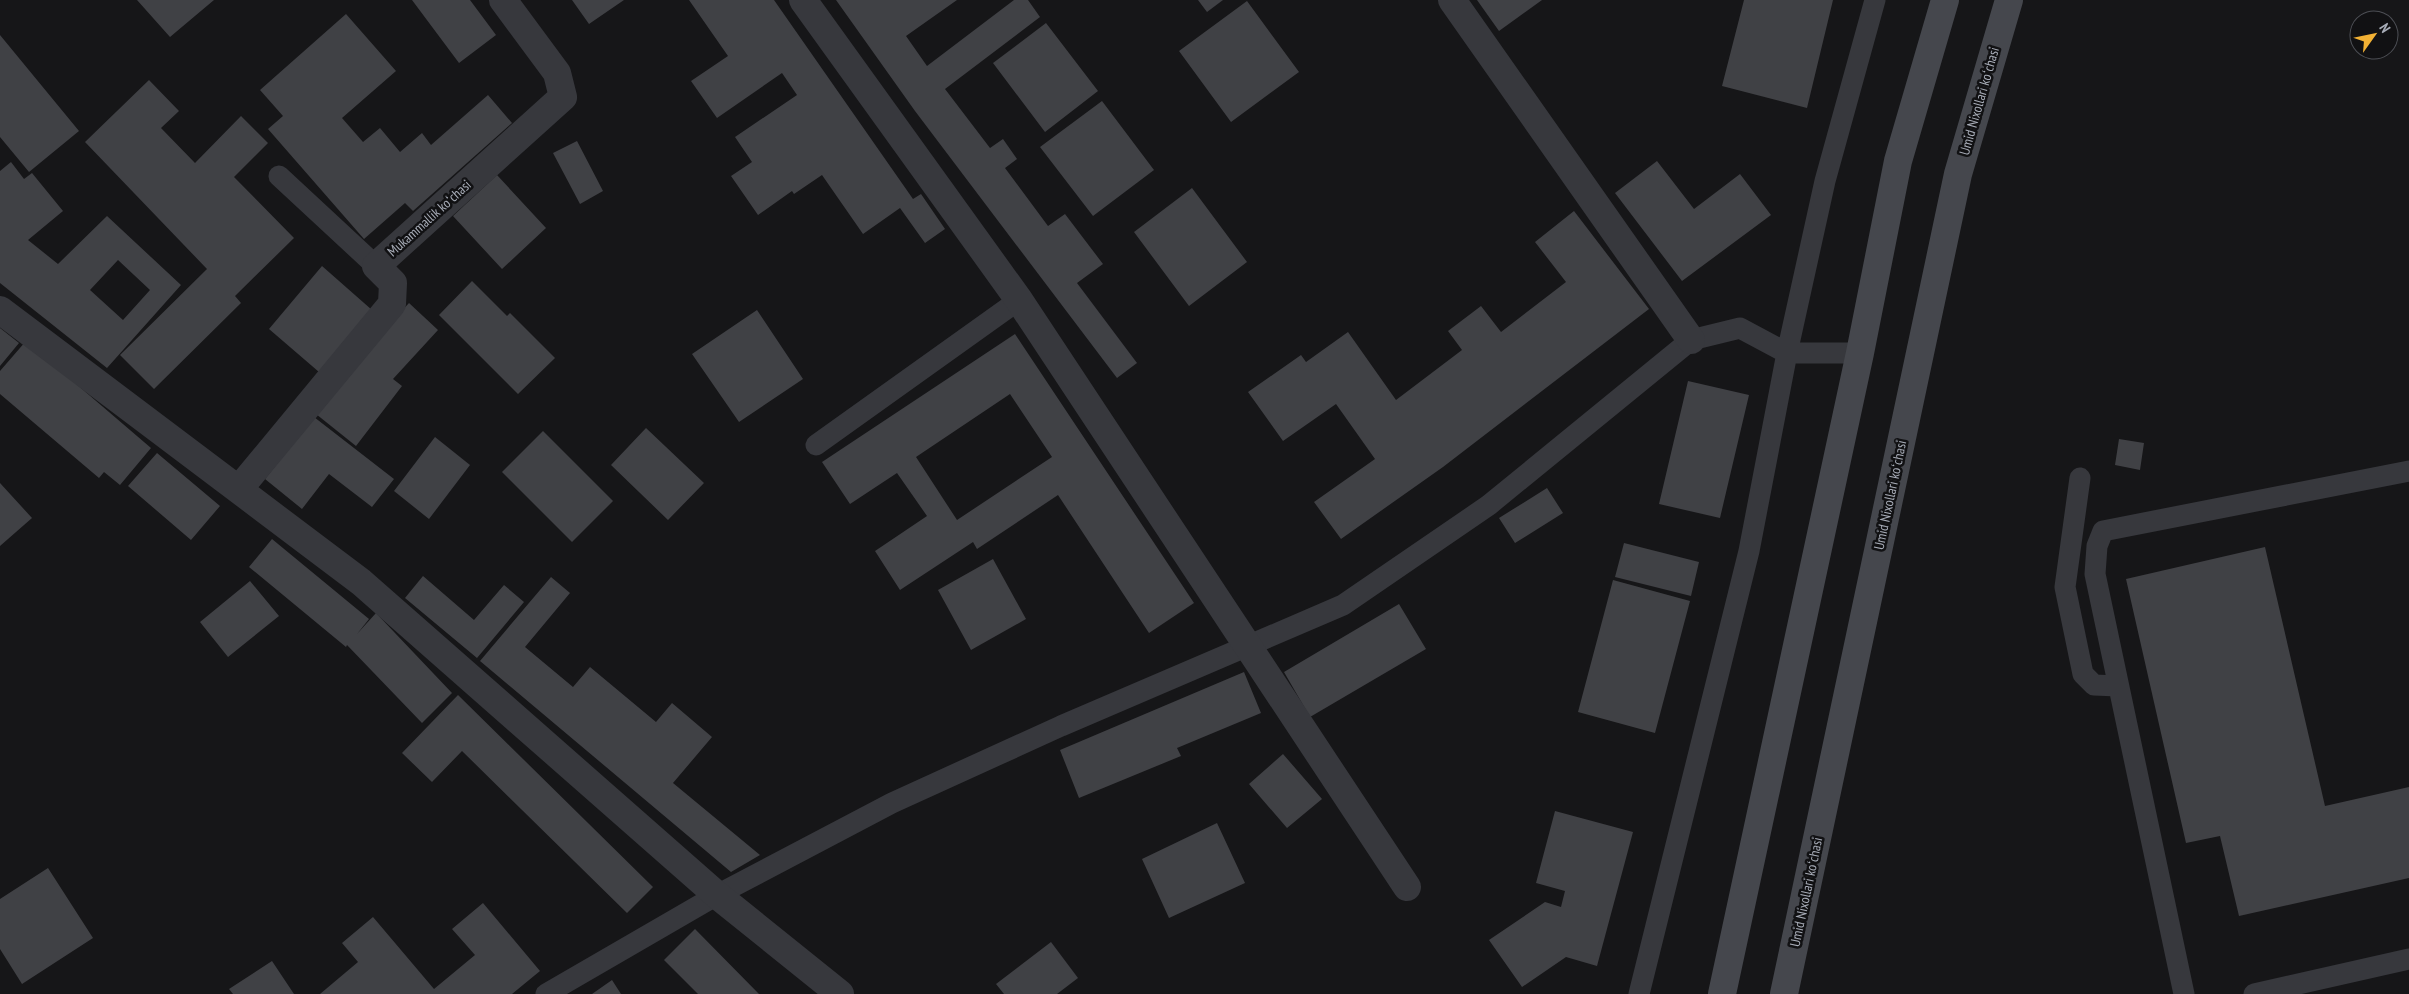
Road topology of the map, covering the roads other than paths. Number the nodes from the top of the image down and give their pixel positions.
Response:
1 (503, 0) edge
2 (803, 0) edge
3 (1452, 0) edge
4 (1875, 0) edge
5 (1945, 0) edge
6 (2009, 0) edge
7 (279, 176) dead end
8 (376, 266) junction
9 (1019, 300) junction
10 (0, 310) edge
11 (1691, 340) junction
12 (1787, 353) junction
13 (1860, 354) junction
14 (816, 446) dead end
15 (2409, 471) edge
16 (2080, 478) dead end
17 (239, 489) junction
18 (1246, 646) junction
19 (2118, 686) junction
20 (1407, 887) dead end
21 (717, 895) junction
22 (2409, 959) edge
23 (546, 994) edge
24 (840, 994) edge
25 (1639, 994) edge
26 (1722, 994) edge
27 (1784, 994) edge
28 (2184, 994) edge
29 (2254, 994) edge

1 - 8 street, Mukammallik koʻchasi
2 - 9 street
3 - 11 street
4 - 12 lane
5 - 13 main road
6 - 27 main road, Umid Nixollari koʻchasi
7 - 8 lane
8 - 17 street, Mukammallik koʻchasi
9 - 14 lane
9 - 18 street
10 - 17 street
11 - 12 lane
11 - 18 lane
12 - 13 lane
12 - 25 lane
13 - 26 main road
15 - 19 lane
16 - 19 lane
17 - 21 street
18 - 20 street
18 - 21 lane
19 - 28 lane
21 - 23 lane
21 - 24 street
22 - 29 lane

